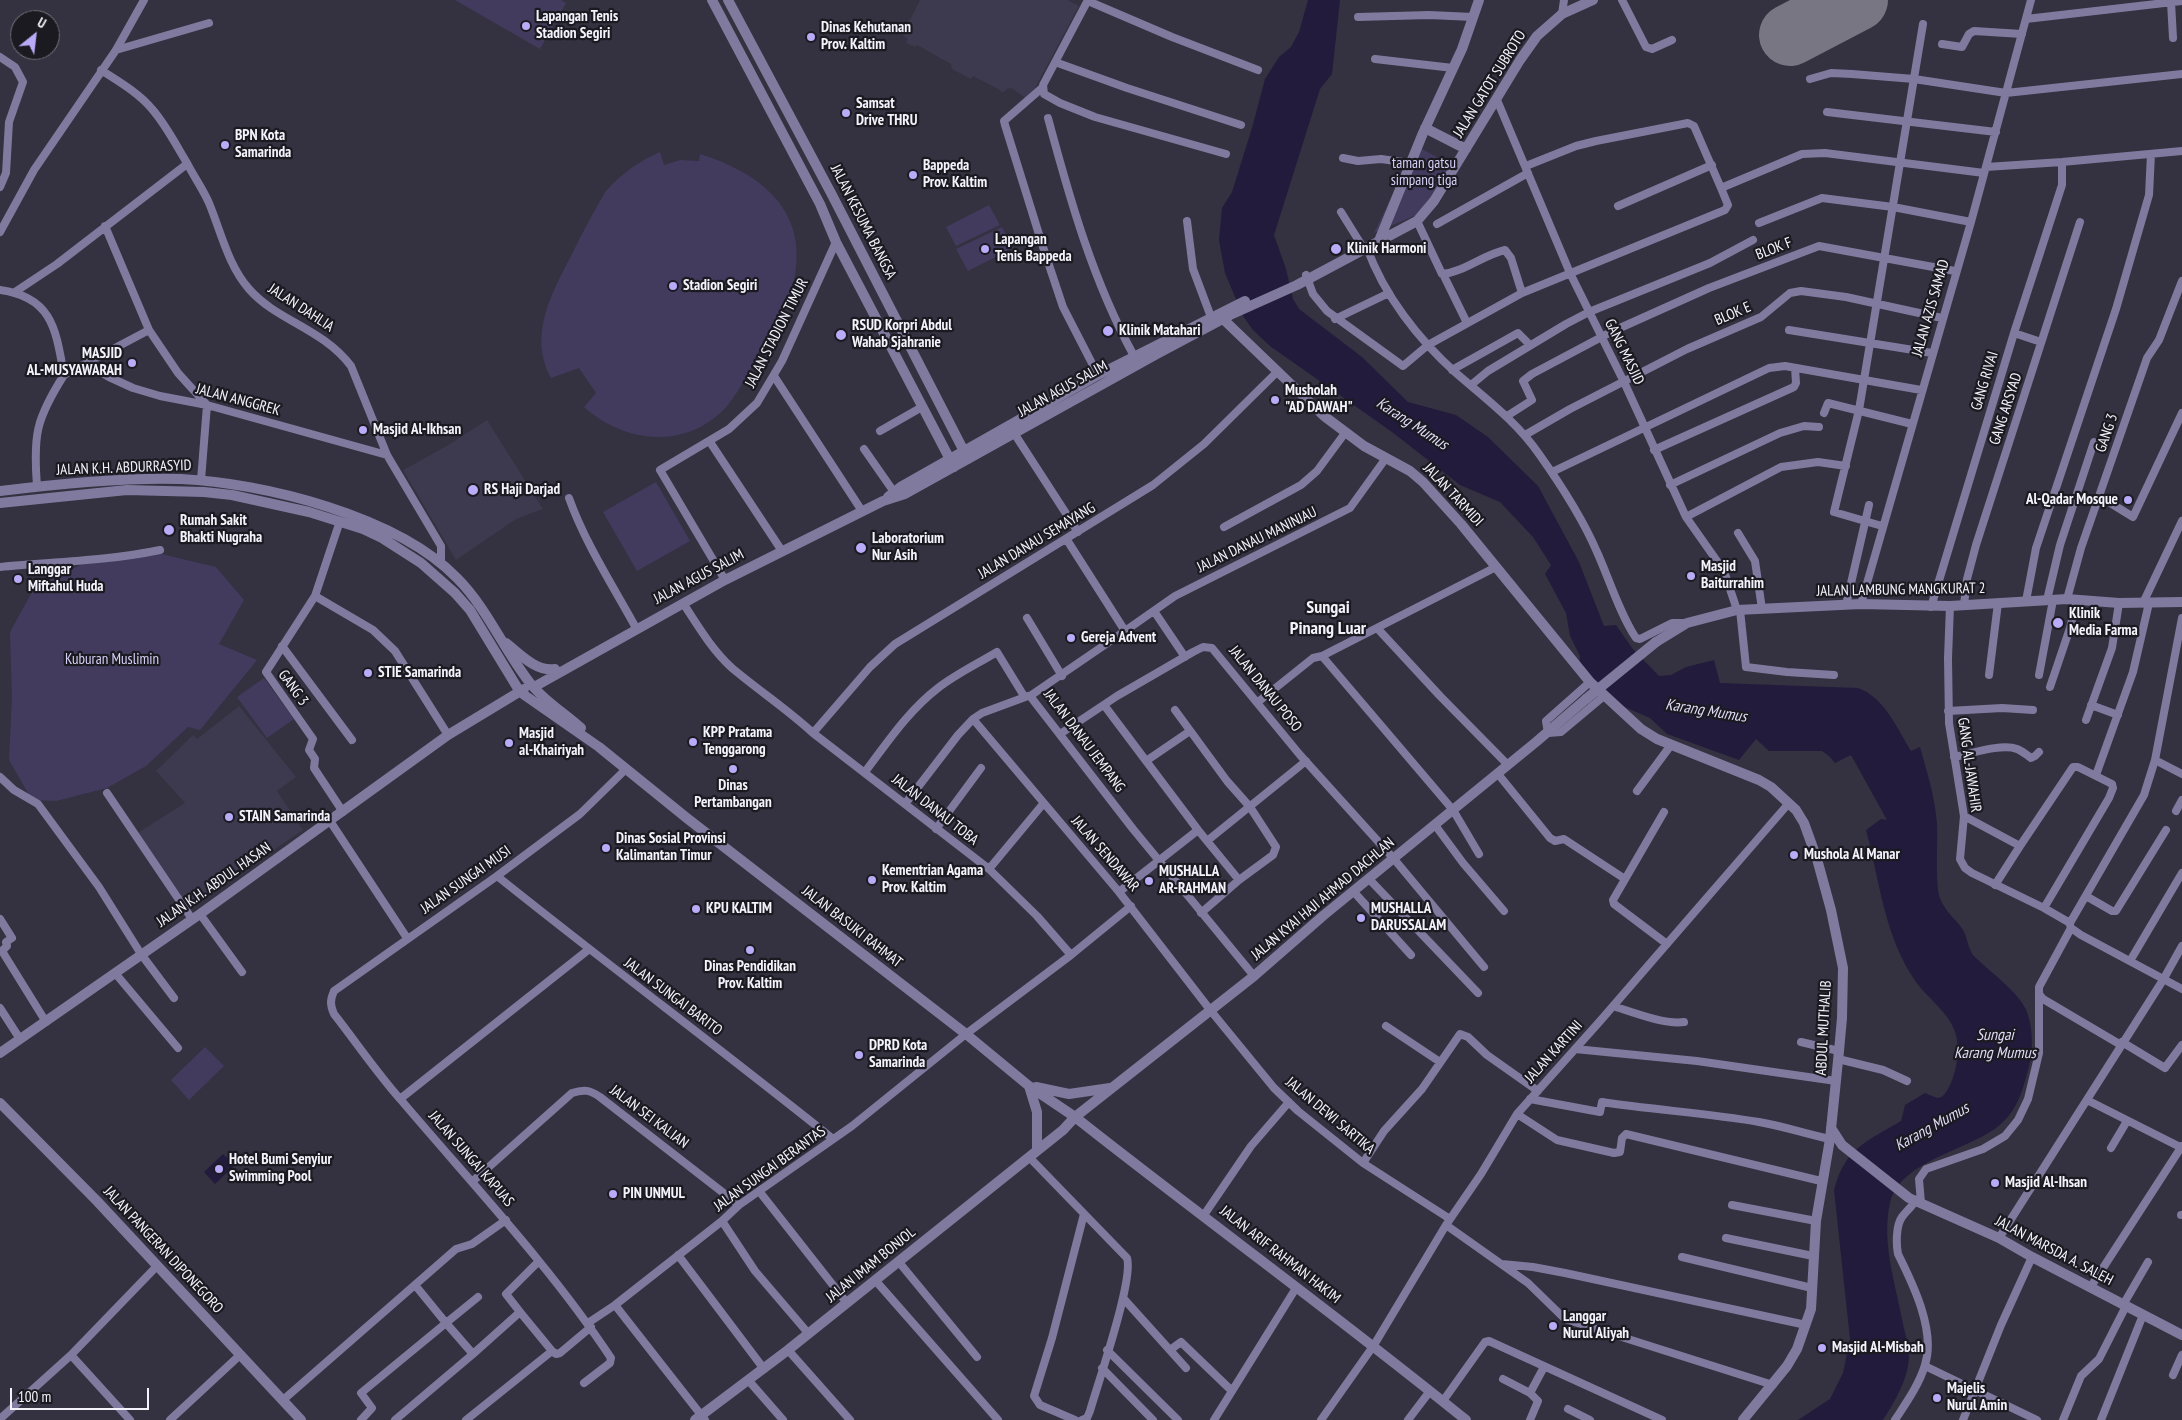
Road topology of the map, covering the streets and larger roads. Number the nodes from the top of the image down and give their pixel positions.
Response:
1 (144, 0) edge
2 (712, 0) edge
3 (728, 0) edge
4 (1479, 0) edge
5 (1564, 0) edge
6 (1593, 0) edge
7 (1622, 0) edge
8 (2031, 0) edge
9 (1088, 1) edge
10 (2182, 1) edge
11 (2171, 2) junction
12 (1562, 14) junction
13 (1358, 16) dead end
14 (1473, 17) junction
15 (2026, 19) junction
16 (209, 23) dead end
17 (1923, 24) dead end
18 (2022, 34) junction
19 (2173, 38) dead end
20 (1672, 40) dead end
21 (1942, 44) dead end
22 (116, 50) junction
23 (0, 57) edge
24 (1375, 59) dead end
25 (1056, 62) junction
26 (1453, 68) junction
27 (101, 70) junction
28 (1258, 70) dead end
29 (2182, 74) edge
30 (1810, 79) dead end
31 (1914, 79) junction
32 (1043, 86) junction
33 (2006, 93) junction
34 (1497, 100) junction
35 (1827, 112) dead end
36 (1048, 118) dead end
37 (1907, 120) junction
38 (1241, 125) dead end
39 (1425, 128) junction
40 (1996, 132) junction
41 (806, 144) junction
42 (1466, 149) junction
43 (792, 150) junction
44 (2182, 151) edge
45 (1226, 154) dead end
46 (2151, 154) junction
47 (1343, 158) dead end
48 (1900, 162) junction
49 (2062, 162) junction
50 (1410, 163) junction
51 (187, 164) junction
52 (1712, 165) junction
53 (1527, 170) junction
54 (1985, 170) junction
55 (3, 171) edge
56 (0, 187) edge
57 (1721, 188) junction
58 (837, 205) junction
59 (1618, 206) dead end
60 (1892, 207) junction
61 (824, 212) junction
62 (1341, 212) dead end
63 (1187, 221) dead end
64 (1417, 221) junction
65 (1971, 222) junction
66 (2080, 222) dead end
67 (1759, 223) dead end
68 (1437, 224) dead end
69 (105, 226) junction
70 (0, 232) edge
71 (1753, 240) dead end
72 (1379, 241) junction
73 (836, 242) junction
74 (1362, 250) junction
75 (1886, 259) junction
76 (1955, 271) junction
77 (1570, 273) junction
78 (1443, 274) junction
79 (1302, 279) junction
80 (2182, 281) edge
81 (0, 290) edge
82 (15, 292) junction
83 (1522, 293) junction
84 (1389, 294) junction
85 (1878, 304) junction
86 (1588, 312) junction
87 (1227, 315) junction
88 (1211, 317) junction
89 (1942, 318) junction
90 (1335, 319) junction
91 (1467, 323) junction
92 (149, 330) junction
93 (1789, 330) dead end
94 (2014, 333) junction
95 (1181, 336) junction
96 (1602, 337) junction
97 (2041, 342) junction
98 (1871, 343) junction
99 (1428, 345) junction
100 (1530, 345) junction
101 (1932, 353) junction
102 (1134, 356) junction
103 (86, 363) junction
104 (1795, 368) junction
105 (1452, 370) junction
106 (1277, 372) junction
107 (64, 376) junction
108 (774, 376) junction
109 (1100, 380) junction
110 (1624, 382) junction
111 (1864, 382) junction
112 (1471, 385) junction
113 (1921, 390) junction
114 (207, 405) junction
115 (922, 406) junction
116 (1859, 410) junction
117 (2182, 413) edge
118 (1824, 414) dead end
119 (1507, 416) junction
120 (1912, 424) junction
121 (1643, 427) junction
122 (1819, 427) dead end
123 (880, 431) dead end
124 (1014, 433) junction
125 (1345, 433) junction
126 (1525, 434) junction
127 (710, 442) junction
128 (2094, 442) dead end
129 (864, 449) dead end
130 (1654, 450) junction
131 (386, 455) junction
132 (966, 455) junction
133 (1386, 458) junction
134 (952, 463) junction
135 (1846, 466) junction
136 (1552, 472) junction
137 (201, 480) junction
138 (155, 484) junction
139 (1670, 485) junction
140 (38, 486) junction
141 (0, 491) edge
142 (894, 492) junction
143 (2099, 496) junction
144 (569, 498) dead end
145 (883, 501) junction
146 (0, 503) edge
147 (1869, 505) dead end
148 (862, 511) junction
149 (1686, 517) junction
150 (1864, 520) junction
151 (340, 521) junction
152 (2182, 521) edge
153 (1882, 526) junction
154 (1224, 527) dead end
155 (1078, 532) junction
156 (1738, 533) dead end
157 (1067, 540) junction
158 (160, 550) dead end
159 (782, 551) junction
160 (442, 564) junction
161 (0, 567) edge
162 (1496, 567) junction
163 (725, 580) junction
164 (315, 596) junction
165 (2072, 599) junction
166 (2050, 600) junction
167 (2026, 601) junction
168 (2182, 602) edge
169 (683, 603) junction
170 (1998, 603) junction
171 (2119, 603) junction
172 (2146, 603) junction
173 (1861, 604) junction
174 (1846, 605) junction
175 (1964, 605) junction
176 (1950, 606) junction
177 (1931, 607) junction
178 (1762, 609) junction
179 (1739, 610) junction
180 (1154, 611) junction
181 (1026, 618) dead end
182 (2182, 618) edge
183 (1687, 623) junction
184 (636, 628) junction
185 (1378, 629) junction
186 (1125, 631) junction
187 (498, 636) junction
188 (621, 637) junction
189 (282, 646) junction
190 (1184, 656) junction
191 (1322, 656) junction
192 (555, 669) junction
193 (1834, 674) dead end
194 (1990, 675) dead end
195 (2039, 675) dead end
196 (1062, 676) junction
197 (1590, 682) junction
198 (532, 686) junction
199 (2050, 687) dead end
200 (520, 692) junction
201 (1027, 696) junction
202 (1586, 699) joint
203 (1607, 699) junction
204 (1258, 702) junction
205 (1104, 705) junction
206 (2091, 705) junction
207 (1175, 710) dead end
208 (1948, 710) junction
209 (2033, 710) dead end
210 (2118, 715) junction
211 (973, 719) junction
212 (2086, 720) dead end
213 (1190, 731) junction
214 (813, 733) junction
215 (1548, 733) junction
216 (1060, 734) junction
217 (448, 735) junction
218 (352, 740) dead end
219 (1671, 746) junction
220 (599, 747) junction
221 (2039, 752) dead end
222 (1954, 757) junction
223 (2155, 760) junction
224 (1146, 761) junction
225 (1306, 761) junction
226 (1508, 765) junction
227 (981, 768) dead end
228 (626, 769) junction
229 (865, 772) junction
230 (1498, 774) junction
231 (2182, 774) edge
232 (2096, 775) junction
233 (0, 777) edge
234 (1638, 791) dead end
235 (106, 794) dead end
236 (2182, 800) edge
237 (1789, 803) junction
238 (905, 804) junction
239 (1043, 804) junction
240 (1250, 807) junction
241 (1453, 810) junction
242 (2176, 811) dead end
243 (343, 812) junction
244 (1664, 812) dead end
245 (1964, 816) junction
246 (330, 821) junction
247 (1435, 825) junction
248 (936, 829) junction
249 (1198, 830) junction
250 (2166, 830) dead end
251 (1208, 841) junction
252 (2020, 846) junction
253 (1479, 854) dead end
254 (1394, 859) junction
255 (1158, 860) junction
256 (989, 869) junction
257 (2182, 873) edge
258 (497, 876) junction
259 (1369, 879) junction
260 (1625, 879) junction
261 (1239, 880) junction
262 (1995, 885) junction
263 (1354, 891) junction
264 (1119, 892) junction
265 (2086, 896) junction
266 (1131, 906) junction
267 (2044, 908) junction
268 (1504, 911) dead end
269 (1201, 913) junction
270 (196, 917) junction
271 (0, 919) edge
272 (2070, 926) junction
273 (407, 938) junction
274 (1667, 944) junction
275 (2182, 946) edge
276 (588, 950) junction
277 (141, 954) junction
278 (1071, 955) junction
279 (1411, 955) dead end
280 (2130, 961) junction
281 (1484, 967) dead end
282 (242, 972) dead end
283 (115, 973) junction
284 (1254, 976) junction
285 (2163, 980) junction
286 (2182, 989) edge
287 (1478, 993) dead end
288 (2039, 994) junction
289 (174, 998) dead end
290 (1613, 1006) junction
291 (0, 1008) edge
292 (1211, 1011) junction
293 (334, 1014) joint
294 (46, 1022) junction
295 (1684, 1022) dead end
296 (1386, 1026) dead end
297 (966, 1034) junction
298 (20, 1039) junction
299 (1801, 1042) dead end
300 (2122, 1043) junction
301 (2182, 1045) edge
302 (178, 1048) dead end
303 (1575, 1049) junction
304 (0, 1054) edge
305 (1839, 1055) junction
306 (1440, 1062) junction
307 (1907, 1081) dead end
308 (1836, 1082) junction
309 (1027, 1085) junction
310 (1114, 1087) junction
311 (1538, 1091) junction
312 (400, 1099) junction
313 (1530, 1099) junction
314 (2087, 1100) junction
315 (1288, 1102) junction
316 (0, 1103) edge
317 (1517, 1114) junction
318 (1075, 1117) junction
319 (2127, 1121) junction
320 (1830, 1133) junction
321 (834, 1139) junction
322 (2182, 1147) edge
323 (2111, 1148) dead end
324 (1033, 1154) junction
325 (1362, 1163) junction
326 (473, 1181) junction
327 (1821, 1181) junction
328 (759, 1191) junction
329 (1915, 1200) junction
330 (739, 1205) junction
331 (1732, 1205) dead end
332 (1084, 1214) junction
333 (1204, 1215) junction
334 (506, 1220) junction
335 (722, 1221) junction
336 (1816, 1221) junction
337 (1448, 1222) junction
338 (1726, 1238) dead end
339 (1999, 1238) junction
340 (678, 1255) junction
341 (1813, 1256) junction
342 (1682, 1257) dead end
343 (2032, 1258) junction
344 (898, 1261) junction
345 (538, 1262) junction
346 (2148, 1262) dead end
347 (1500, 1263) junction
348 (157, 1266) junction
349 (875, 1280) junction
350 (415, 1284) junction
351 (1296, 1288) junction
352 (1812, 1288) junction
353 (2090, 1288) junction
354 (478, 1297) dead end
355 (1123, 1298) junction
356 (847, 1303) junction
357 (615, 1305) junction
358 (2124, 1306) junction
359 (520, 1312) junction
360 (2143, 1315) junction
361 (446, 1322) junction
362 (589, 1325) junction
363 (1806, 1325) junction
364 (808, 1333) junction
365 (2182, 1335) edge
366 (1374, 1345) junction
367 (552, 1350) junction
368 (788, 1350) junction
369 (1107, 1350) junction
370 (1170, 1350) junction
371 (473, 1354) junction
372 (71, 1355) junction
373 (240, 1355) junction
374 (2182, 1355) edge
375 (977, 1357) dead end
376 (1544, 1366) junction
377 (1925, 1366) junction
378 (1102, 1368) junction
379 (1186, 1368) dead end
380 (764, 1369) junction
381 (2173, 1375) dead end
382 (1503, 1378) dead end
383 (749, 1381) junction
384 (584, 1383) dead end
385 (1773, 1385) junction
386 (1232, 1391) junction
387 (1430, 1391) junction
388 (1976, 1391) junction
389 (1530, 1393) junction
390 (283, 1400) junction
391 (1443, 1401) junction
392 (1568, 1409) dead end
393 (701, 1418) edge
394 (0, 1419) edge
395 (130, 1420) edge
396 (170, 1420) edge
397 (301, 1420) edge
398 (361, 1420) edge
399 (395, 1420) edge
400 (466, 1420) edge
401 (783, 1420) edge
402 (850, 1420) edge
403 (998, 1420) edge
404 (1075, 1420) edge
405 (1082, 1420) edge
406 (1153, 1420) edge
407 (1178, 1420) edge
408 (1214, 1420) edge
409 (1321, 1420) edge
410 (1408, 1420) edge
411 (1466, 1420) edge
412 (1530, 1420) edge
413 (1590, 1420) edge
414 (1662, 1420) edge
415 (1743, 1420) edge
416 (1895, 1420) edge
417 (1963, 1420) edge
418 (2037, 1420) edge
419 (2063, 1420) edge
420 (2101, 1420) edge

1 - 22 street
2 - 43 street, JALAN KESUMA BANGSA
3 - 41 street, JALAN KESUMA BANGSA
4 - 14 street
5 - 12 street
6 - 12 street, JALAN GATOT SUBROTO
7 - 20 street
8 - 15 street, JALAN AZIS SAMAD
9 - 25 street
9 - 28 street
10 - 11 street
11 - 15 street
11 - 19 street
12 - 34 street, JALAN GATOT SUBROTO
13 - 14 street
14 - 26 street
15 - 18 street, JALAN AZIS SAMAD
16 - 22 street
17 - 31 street
18 - 21 street
18 - 33 street, JALAN AZIS SAMAD
22 - 27 street
23 - 55 street
24 - 26 street
25 - 32 street
25 - 38 street
26 - 39 street
27 - 51 street, JALAN DAHLIA
27 - 70 street
29 - 33 street
30 - 31 street
31 - 33 street
31 - 37 street
32 - 45 street
32 - 109 street
33 - 40 street, JALAN AZIS SAMAD
34 - 42 street, JALAN GATOT SUBROTO
34 - 53 street, GANG MASJID
35 - 37 street
36 - 102 street
37 - 40 street
37 - 48 street
39 - 42 street
39 - 50 street
40 - 54 street, JALAN AZIS SAMAD
41 - 43 street
41 - 58 street, JALAN KESUMA BANGSA
42 - 64 street, JALAN GATOT SUBROTO
43 - 61 street, JALAN KESUMA BANGSA
44 - 46 street
46 - 49 street
46 - 167 street
47 - 50 street
48 - 54 street
48 - 57 street
48 - 60 street
49 - 54 street
49 - 94 street, GANG RIVAI
50 - 72 street
51 - 69 street
51 - 131 street, JALAN DAHLIA
52 - 53 street
52 - 57 street
52 - 59 street
53 - 68 street
53 - 77 street, GANG MASJID
54 - 65 street, JALAN AZIS SAMAD
55 - 56 street
57 - 77 street
58 - 61 street
58 - 132 street, JALAN KESUMA BANGSA
60 - 65 street
60 - 67 street
60 - 75 street
61 - 73 street, JALAN KESUMA BANGSA
62 - 74 street
63 - 88 street
64 - 72 street, JALAN GATOT SUBROTO
64 - 78 street
65 - 76 street, JALAN AZIS SAMAD
66 - 97 street, GANG ARSYAD
69 - 82 street
69 - 92 street
71 - 86 street
72 - 74 street, JALAN GATOT SUBROTO
73 - 108 street, JALAN STADION TIMUR
73 - 115 street, JALAN KESUMA BANGSA
74 - 79 street, JALAN GATOT SUBROTO
74 - 84 street
75 - 76 street, BLOK F
75 - 85 street
75 - 96 street, BLOK F
76 - 89 street, JALAN AZIS SAMAD
77 - 83 street
77 - 86 street, GANG MASJID
78 - 83 street
78 - 91 street
79 - 87 street, JALAN GATOT SUBROTO
79 - 90 street
80 - 143 street, GANG 3
81 - 82 street
82 - 107 street
83 - 91 street
84 - 90 street
84 - 99 street
85 - 89 street, BLOK E
85 - 98 street
85 - 110 street, BLOK E
86 - 96 street, GANG MASJID
86 - 100 street
87 - 88 street, JALAN AGUS SALIM
87 - 95 street, JALAN AGUS SALIM
87 - 106 street, JALAN TARMIDI
88 - 95 street, JALAN AGUS SALIM
89 - 101 street, JALAN AZIS SAMAD
90 - 99 street
91 - 99 street
92 - 103 street
92 - 114 street
93 - 98 street
94 - 97 street
94 - 177 street, GANG RIVAI
95 - 102 street, JALAN AGUS SALIM
95 - 109 street, JALAN AGUS SALIM
96 - 110 street, GANG MASJID
96 - 119 street, BLOK F
97 - 175 street, GANG ARSYAD
98 - 101 street
98 - 111 street
99 - 105 street
100 - 105 street
100 - 112 street
101 - 113 street, JALAN AZIS SAMAD
102 - 109 street, JALAN AGUS SALIM
103 - 107 street
103 - 114 street, JALAN ANGGREK
104 - 111 street
104 - 121 street
104 - 130 street
105 - 112 street
106 - 125 street, JALAN TARMIDI
106 - 155 street, JALAN DANAU SEMAYANG
107 - 140 street
108 - 127 street, JALAN STADION TIMUR
108 - 148 street
109 - 124 street, JALAN AGUS SALIM
109 - 132 street, JALAN AGUS SALIM
110 - 121 street, GANG MASJID
110 - 126 street, BLOK E
111 - 113 street
111 - 116 street
112 - 119 street
113 - 120 street, JALAN AZIS SAMAD
114 - 131 street, JALAN ANGGREK
114 - 137 street
115 - 123 street
115 - 134 street, JALAN KESUMA BANGSA
116 - 118 street
116 - 120 street
116 - 135 street
117 - 143 street
119 - 126 street
120 - 153 street, JALAN AZIS SAMAD
121 - 130 street, GANG MASJID
121 - 136 street
122 - 139 street
124 - 132 street, JALAN AGUS SALIM
124 - 155 street
125 - 133 street, JALAN TARMIDI
125 - 154 street
126 - 136 street
127 - 159 street
127 - 163 street, JALAN STADION TIMUR
128 - 166 street
129 - 142 street
130 - 139 street, GANG MASJID
131 - 160 street, JALAN DAHLIA
132 - 134 street, JALAN AGUS SALIM
133 - 162 street, JALAN TARMIDI
133 - 180 street, JALAN DANAU MANINJAU
134 - 142 street, JALAN AGUS SALIM
134 - 145 street, JALAN AGUS SALIM
135 - 149 street
135 - 150 street
136 - 183 street
137 - 138 street, JALAN K.H. ABDURRASYID
137 - 160 street, JALAN K.H. ABDURRASYID
138 - 140 street, JALAN K.H. ABDURRASYID
138 - 146 street, JALAN K.H. ABDURRASYID
138 - 151 street, JALAN K.H. ABDURRASYID
139 - 149 street, GANG MASJID
140 - 141 street, JALAN K.H. ABDURRASYID
142 - 145 street, JALAN AGUS SALIM
143 - 165 street, GANG 3
144 - 184 street
145 - 148 street, JALAN AGUS SALIM
147 - 150 street
148 - 159 street, JALAN AGUS SALIM
149 - 179 street, GANG MASJID
150 - 153 street
150 - 174 street
151 - 164 street, GANG 3
151 - 200 street, JALAN K.H. ABDURRASYID
152 - 172 street
153 - 173 street, JALAN AZIS SAMAD
155 - 157 street, JALAN DANAU SEMAYANG
156 - 178 street
157 - 186 street
157 - 214 street, JALAN DANAU SEMAYANG
158 - 161 street
159 - 163 street, JALAN AGUS SALIM
160 - 187 street, JALAN K.H. ABDURRASYID
162 - 185 street
162 - 197 street, JALAN TARMIDI
163 - 169 street, JALAN AGUS SALIM
164 - 189 street, GANG 3
164 - 217 street
165 - 166 street, JALAN LAMBUNG MANGKURAT 2
165 - 171 street, JALAN LAMBUNG MANGKURAT 2
165 - 199 street, GANG 3
166 - 167 street, JALAN LAMBUNG MANGKURAT 2
166 - 195 street
167 - 170 street, JALAN LAMBUNG MANGKURAT 2
168 - 172 street, JALAN LAMBUNG MANGKURAT 2
169 - 184 street, JALAN AGUS SALIM
169 - 214 street, JALAN DANAU TOBA
170 - 175 street, JALAN LAMBUNG MANGKURAT 2
170 - 194 street
171 - 172 street, JALAN LAMBUNG MANGKURAT 2
171 - 206 street
172 - 210 street
173 - 174 street, JALAN LAMBUNG MANGKURAT 2
173 - 177 street, JALAN LAMBUNG MANGKURAT 2
174 - 178 street, JALAN LAMBUNG MANGKURAT 2
175 - 176 street, JALAN LAMBUNG MANGKURAT 2
176 - 177 street, JALAN LAMBUNG MANGKURAT 2
176 - 208 street, GANG AL-JAWAHIR
178 - 179 street, JALAN LAMBUNG MANGKURAT 2
179 - 183 street, JALAN LAMBUNG MANGKURAT 2
179 - 193 street, GANG MASJID
180 - 186 street, JALAN DANAU MANINJAU
180 - 190 street
181 - 196 street
182 - 223 street
183 - 202 street, JALAN LAMBUNG MANGKURAT 2, bridge
184 - 188 street, JALAN AGUS SALIM
185 - 191 street
185 - 226 street
186 - 196 street, JALAN DANAU JEMPANG
187 - 192 street
187 - 198 street, JALAN K.H. ABDURRASYID
188 - 192 street
188 - 198 street, JALAN AGUS SALIM
189 - 218 street
189 - 243 street, GANG 3
190 - 204 street, JALAN DANAU POSO
190 - 205 street, JALAN DANAU POSO
191 - 204 street
191 - 241 street
192 - 198 street
196 - 201 street, JALAN DANAU JEMPANG
197 - 203 street, JALAN TARMIDI
197 - 215 street
198 - 200 street, JALAN AGUS SALIM
198 - 220 street, JALAN BASUKI RAHMAT
200 - 217 street, JALAN K.H. ABDUL HASAN
200 - 220 street, JALAN BASUKI RAHMAT
201 - 211 street
201 - 216 street, JALAN DANAU JEMPANG
201 - 229 street
202 - 215 street, JALAN KYAI HAJI AHMAD DACHLAN
203 - 215 street
203 - 219 street, ABDUL MUTHALIB
204 - 225 street, JALAN DANAU POSO
205 - 216 street, JALAN DANAU POSO
205 - 224 street
206 - 210 street
206 - 212 street
207 - 213 street
208 - 209 street
208 - 222 street, GANG AL-JAWAHIR
210 - 232 street
211 - 238 street
211 - 239 street, JALAN SENDAWAR
213 - 224 street
213 - 240 street
214 - 229 street, JALAN DANAU TOBA
215 - 226 street, JALAN KYAI HAJI AHMAD DACHLAN
216 - 255 street, JALAN DANAU JEMPANG
217 - 243 street, JALAN K.H. ABDUL HASAN
219 - 234 street
219 - 237 street, ABDUL MUTHALIB
220 - 228 street, JALAN BASUKI RAHMAT
221 - 222 street
222 - 245 street, GANG AL-JAWAHIR
223 - 231 street
223 - 265 street
224 - 249 street
225 - 240 street
225 - 254 street, JALAN DANAU POSO
226 - 230 street, JALAN KYAI HAJI AHMAD DACHLAN
227 - 248 street
228 - 258 street, JALAN SUNGAI MUSI
228 - 297 street, JALAN BASUKI RAHMAT
229 - 238 street, JALAN DANAU TOBA
230 - 241 street, JALAN KYAI HAJI AHMAD DACHLAN
230 - 260 street
232 - 252 street
232 - 267 street
233 - 277 street
235 - 270 street
236 - 242 street
237 - 274 street, JALAN KARTINI
237 - 305 street, ABDUL MUTHALIB
238 - 248 street, JALAN DANAU TOBA
239 - 256 street
239 - 264 street, JALAN SENDAWAR
240 - 251 street
240 - 261 street
241 - 247 street, JALAN KYAI HAJI AHMAD DACHLAN
241 - 253 street
243 - 246 street, JALAN K.H. ABDUL HASAN
244 - 260 street
245 - 252 street
245 - 262 street, GANG AL-JAWAHIR
246 - 270 street, JALAN K.H. ABDUL HASAN
246 - 273 street
247 - 254 street, JALAN KYAI HAJI AHMAD DACHLAN
247 - 268 street
248 - 256 street, JALAN DANAU TOBA
249 - 251 street
249 - 255 street
250 - 265 street
251 - 261 street
252 - 262 street
254 - 259 street, JALAN KYAI HAJI AHMAD DACHLAN
254 - 281 street
255 - 264 street
255 - 269 street, JALAN DANAU JEMPANG
256 - 278 street, JALAN DANAU TOBA
257 - 280 street
258 - 273 street, JALAN SUNGAI MUSI
258 - 276 street, JALAN SUNGAI BARITO
259 - 263 street, JALAN KYAI HAJI AHMAD DACHLAN
259 - 287 street
260 - 274 street
261 - 269 street
262 - 267 street, GANG AL-JAWAHIR
263 - 279 street
263 - 284 street, JALAN KYAI HAJI AHMAD DACHLAN
264 - 266 street, JALAN SENDAWAR
265 - 272 street
266 - 278 street
266 - 292 street, JALAN SENDAWAR
267 - 272 street, GANG AL-JAWAHIR
269 - 284 street, JALAN DANAU JEMPANG
270 - 277 street, JALAN K.H. ABDUL HASAN
270 - 282 street
271 - 294 street
272 - 280 street, GANG AL-JAWAHIR
272 - 288 street
273 - 293 street, JALAN SUNGAI MUSI
274 - 290 street, JALAN KARTINI
275 - 285 street
276 - 312 street
276 - 321 street, JALAN SUNGAI BARITO
277 - 283 street, JALAN K.H. ABDUL HASAN
277 - 289 street
278 - 297 street
280 - 285 street, GANG AL-JAWAHIR
283 - 294 street, JALAN K.H. ABDUL HASAN
283 - 302 street
284 - 292 street, JALAN KYAI HAJI AHMAD DACHLAN
285 - 286 street, GANG AL-JAWAHIR
285 - 300 street
288 - 300 street
288 - 329 street
290 - 295 street
290 - 303 street, JALAN KARTINI
291 - 298 street
292 - 310 street, JALAN KYAI HAJI AHMAD DACHLAN
292 - 315 street, JALAN DEWI SARTIKA
293 - 312 street, JALAN SUNGAI KAPUAS
294 - 298 street, JALAN K.H. ABDUL HASAN
296 - 306 street
297 - 309 street, JALAN BASUKI RAHMAT
297 - 321 street, JALAN SUNGAI BERANTAS
298 - 304 street, JALAN K.H. ABDUL HASAN
299 - 305 street
300 - 301 street
300 - 314 street
303 - 308 street
303 - 311 street, JALAN KARTINI
305 - 307 street
305 - 308 street, ABDUL MUTHALIB
306 - 311 street
306 - 325 street
308 - 320 street, ABDUL MUTHALIB
309 - 310 street
309 - 318 street, JALAN BASUKI RAHMAT
309 - 324 street
310 - 318 street, JALAN KYAI HAJI AHMAD DACHLAN
311 - 313 street, JALAN KARTINI
312 - 326 street, JALAN SUNGAI KAPUAS
313 - 317 street, JALAN KARTINI
313 - 320 street
314 - 319 street
314 - 339 street
315 - 325 street, JALAN DEWI SARTIKA
315 - 333 street
316 - 348 street, JALAN PANGERAN DIPONEGORO
317 - 327 street
317 - 337 street, JALAN KARTINI
318 - 324 street, JALAN IMAM BONJOL
318 - 333 street, JALAN ARIF RAHMAN HAKIM
319 - 322 street
319 - 323 street
320 - 327 street, ABDUL MUTHALIB
320 - 329 street, JALAN MARSDA A. SALEH
321 - 328 street, JALAN SUNGAI BERANTAS
322 - 353 street
324 - 332 street
324 - 344 street, JALAN IMAM BONJOL
325 - 337 street, JALAN DEWI SARTIKA
326 - 330 street, JALAN SEI KALIAN
326 - 334 street, JALAN SUNGAI KAPUAS
327 - 336 street, ABDUL MUTHALIB
328 - 330 street, JALAN SUNGAI BERANTAS
328 - 356 street
329 - 339 street, JALAN MARSDA A. SALEH
329 - 377 street
330 - 335 street, JALAN SUNGAI BERANTAS
331 - 336 street
332 - 355 street
332 - 404 street
333 - 351 street, JALAN ARIF RAHMAN HAKIM
334 - 345 street, JALAN SUNGAI KAPUAS
334 - 350 street
335 - 340 street, JALAN SUNGAI BERANTAS
335 - 364 street
336 - 341 street, ABDUL MUTHALIB
337 - 347 street, JALAN DEWI SARTIKA
337 - 366 street, JALAN KARTINI
338 - 341 street
339 - 343 street, JALAN MARSDA A. SALEH
340 - 357 street, JALAN SUNGAI BERANTAS
340 - 380 street
341 - 352 street, ABDUL MUTHALIB
342 - 352 street
343 - 353 street, JALAN MARSDA A. SALEH
343 - 388 street
344 - 349 street, JALAN IMAM BONJOL
344 - 375 street
345 - 359 street
345 - 362 street, JALAN SUNGAI KAPUAS
346 - 358 street
347 - 363 street
347 - 385 street, JALAN DEWI SARTIKA
348 - 372 street
348 - 373 street, JALAN PANGERAN DIPONEGORO
349 - 356 street, JALAN IMAM BONJOL
349 - 403 street
350 - 361 street
350 - 390 street
351 - 366 street, JALAN ARIF RAHMAN HAKIM
351 - 386 street
352 - 363 street, ABDUL MUTHALIB
353 - 358 street, JALAN MARSDA A. SALEH
354 - 361 street
355 - 369 street
355 - 370 street
356 - 364 street, JALAN IMAM BONJOL
357 - 362 street, JALAN SUNGAI BERANTAS
357 - 393 street
358 - 360 street, JALAN MARSDA A. SALEH
358 - 419 street
359 - 367 street
359 - 371 street
360 - 365 street, JALAN MARSDA A. SALEH
360 - 420 street
361 - 371 street
361 - 398 street
362 - 367 street, JALAN SUNGAI BERANTAS
362 - 384 street, JALAN SUNGAI KAPUAS
363 - 385 street, ABDUL MUTHALIB
364 - 368 street, JALAN IMAM BONJOL
366 - 387 street, JALAN ARIF RAHMAN HAKIM
366 - 409 street, JALAN KARTINI
367 - 400 street
368 - 380 street, JALAN IMAM BONJOL
368 - 402 street
369 - 378 street
369 - 407 street
370 - 379 street
370 - 386 street
371 - 399 street
372 - 394 street
372 - 395 street
373 - 390 street, JALAN PANGERAN DIPONEGORO
373 - 396 street
374 - 381 street
376 - 389 street
376 - 391 street
376 - 414 street
377 - 388 street
377 - 416 street
378 - 405 street
378 - 406 street
380 - 383 street, JALAN IMAM BONJOL
382 - 389 street
383 - 393 street, JALAN IMAM BONJOL
383 - 401 street
385 - 415 street, ABDUL MUTHALIB
386 - 408 street
387 - 391 street, JALAN ARIF RAHMAN HAKIM
387 - 410 street
388 - 417 street
388 - 418 street
389 - 412 street
390 - 397 street, JALAN PANGERAN DIPONEGORO
391 - 411 street, JALAN ARIF RAHMAN HAKIM
392 - 413 street

